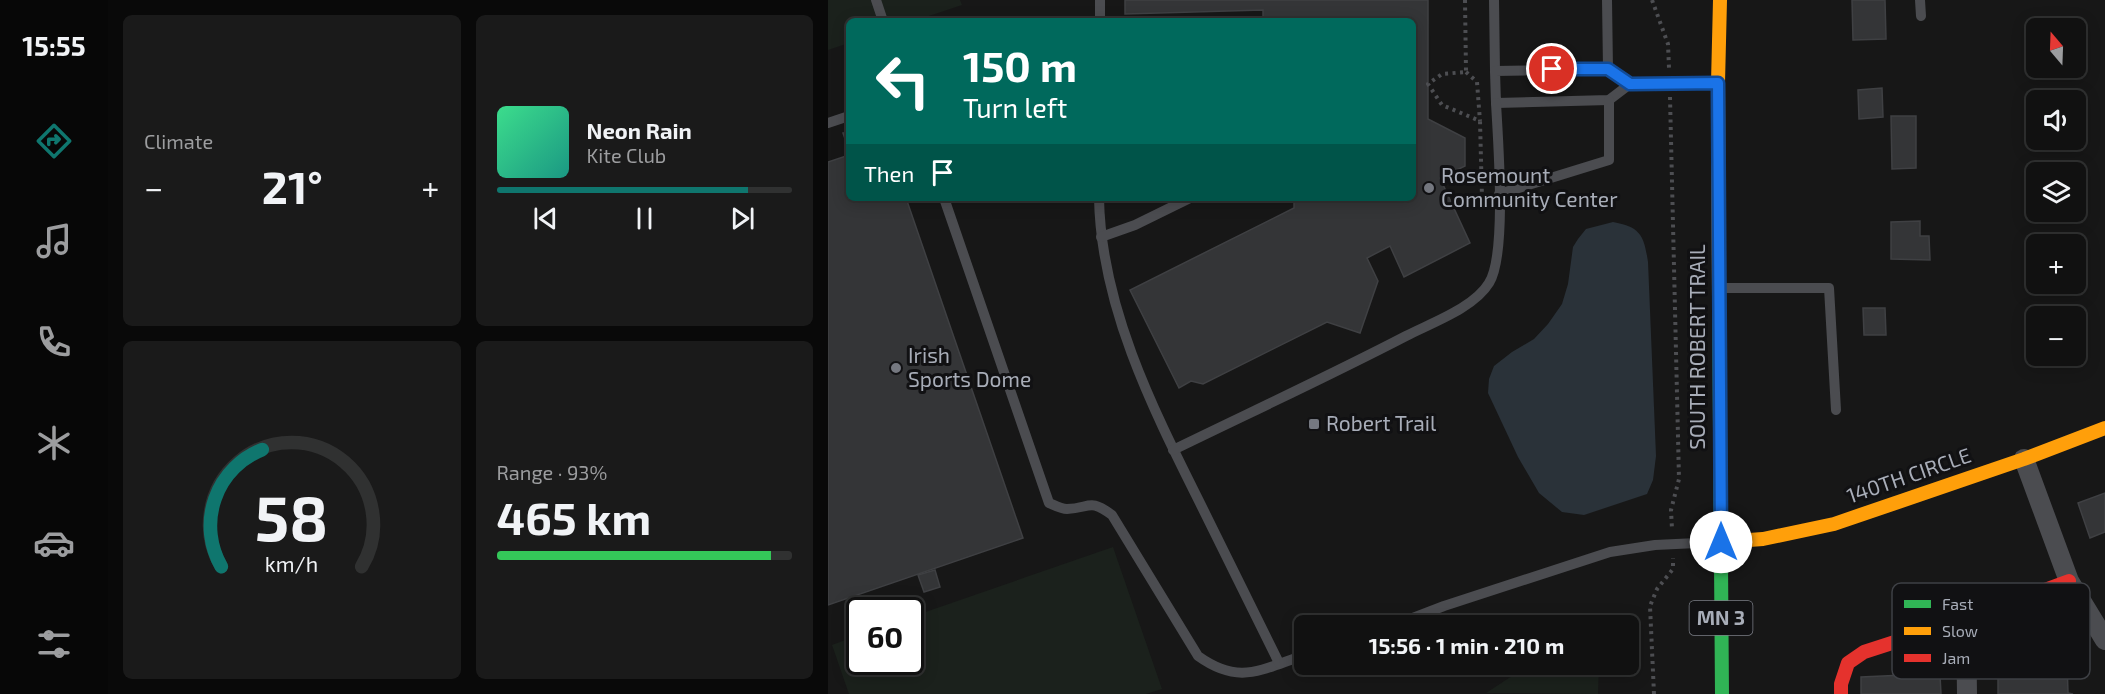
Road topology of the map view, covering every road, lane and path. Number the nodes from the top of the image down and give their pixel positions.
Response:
1 (876, 0) edge
2 (1100, 0) edge
3 (1465, 0) edge
4 (1494, 0) edge
5 (1606, 0) edge
6 (1652, 0) edge
7 (1720, 0) edge
8 (1920, 0) edge
9 (1921, 16) dead end
10 (882, 18) edge
11 (1100, 18) edge
12 (1608, 69) junction
13 (1495, 71) junction
14 (1466, 72) junction
15 (1718, 83) junction
16 (1630, 84) junction
17 (1670, 84) junction
18 (1609, 100) junction
19 (1496, 103) junction
20 (846, 117) edge
21 (1479, 121) junction
22 (828, 123) edge
23 (1499, 194) junction
24 (1482, 198) dead end
25 (945, 201) edge
26 (1099, 201) edge
27 (1184, 201) edge
28 (1101, 237) junction
29 (1719, 288) junction
30 (1836, 410) dead end
31 (2105, 428) edge
32 (1173, 450) junction
33 (2024, 459) junction
34 (1721, 542) junction
35 (1672, 545) junction
36 (2069, 582) edge
37 (1421, 615) edge
38 (2090, 616) edge
39 (2105, 640) edge
40 (1892, 643) edge
41 (1294, 658) edge
42 (1279, 663) junction
43 (1967, 679) edge
44 (1654, 694) edge
45 (1722, 694) edge
46 (1841, 694) edge
47 (1967, 694) edge

1 - 10 lane
2 - 11 lane
3 - 14 path
4 - 13 lane
5 - 12 lane
6 - 17 path
7 - 15 main road, SOUTH ROBERT TRAIL / MN 3
8 - 9 lane
12 - 13 lane
12 - 16 lane
13 - 19 lane
14 - 21 path
14 - 21 path
15 - 17 lane
15 - 29 main road, SOUTH ROBERT TRAIL / MN 3
16 - 17 lane
16 - 18 lane
17 - 35 path
18 - 19 lane
18 - 23 lane
19 - 23 lane
20 - 22 lane
21 - 24 path
23 - 32 lane
25 - 42 lane
26 - 28 lane
27 - 28 lane
28 - 32 lane
29 - 30 lane
29 - 34 main road, SOUTH ROBERT TRAIL / MN 3
31 - 33 main road, 140TH CIRCLE
32 - 42 lane
33 - 34 main road, 140TH CIRCLE
33 - 36 street
34 - 35 lane
34 - 45 main road, SOUTH ROBERT TRAIL / MN 3
35 - 37 lane
35 - 44 path
38 - 39 street
40 - 46 main road
41 - 42 lane
43 - 47 street

